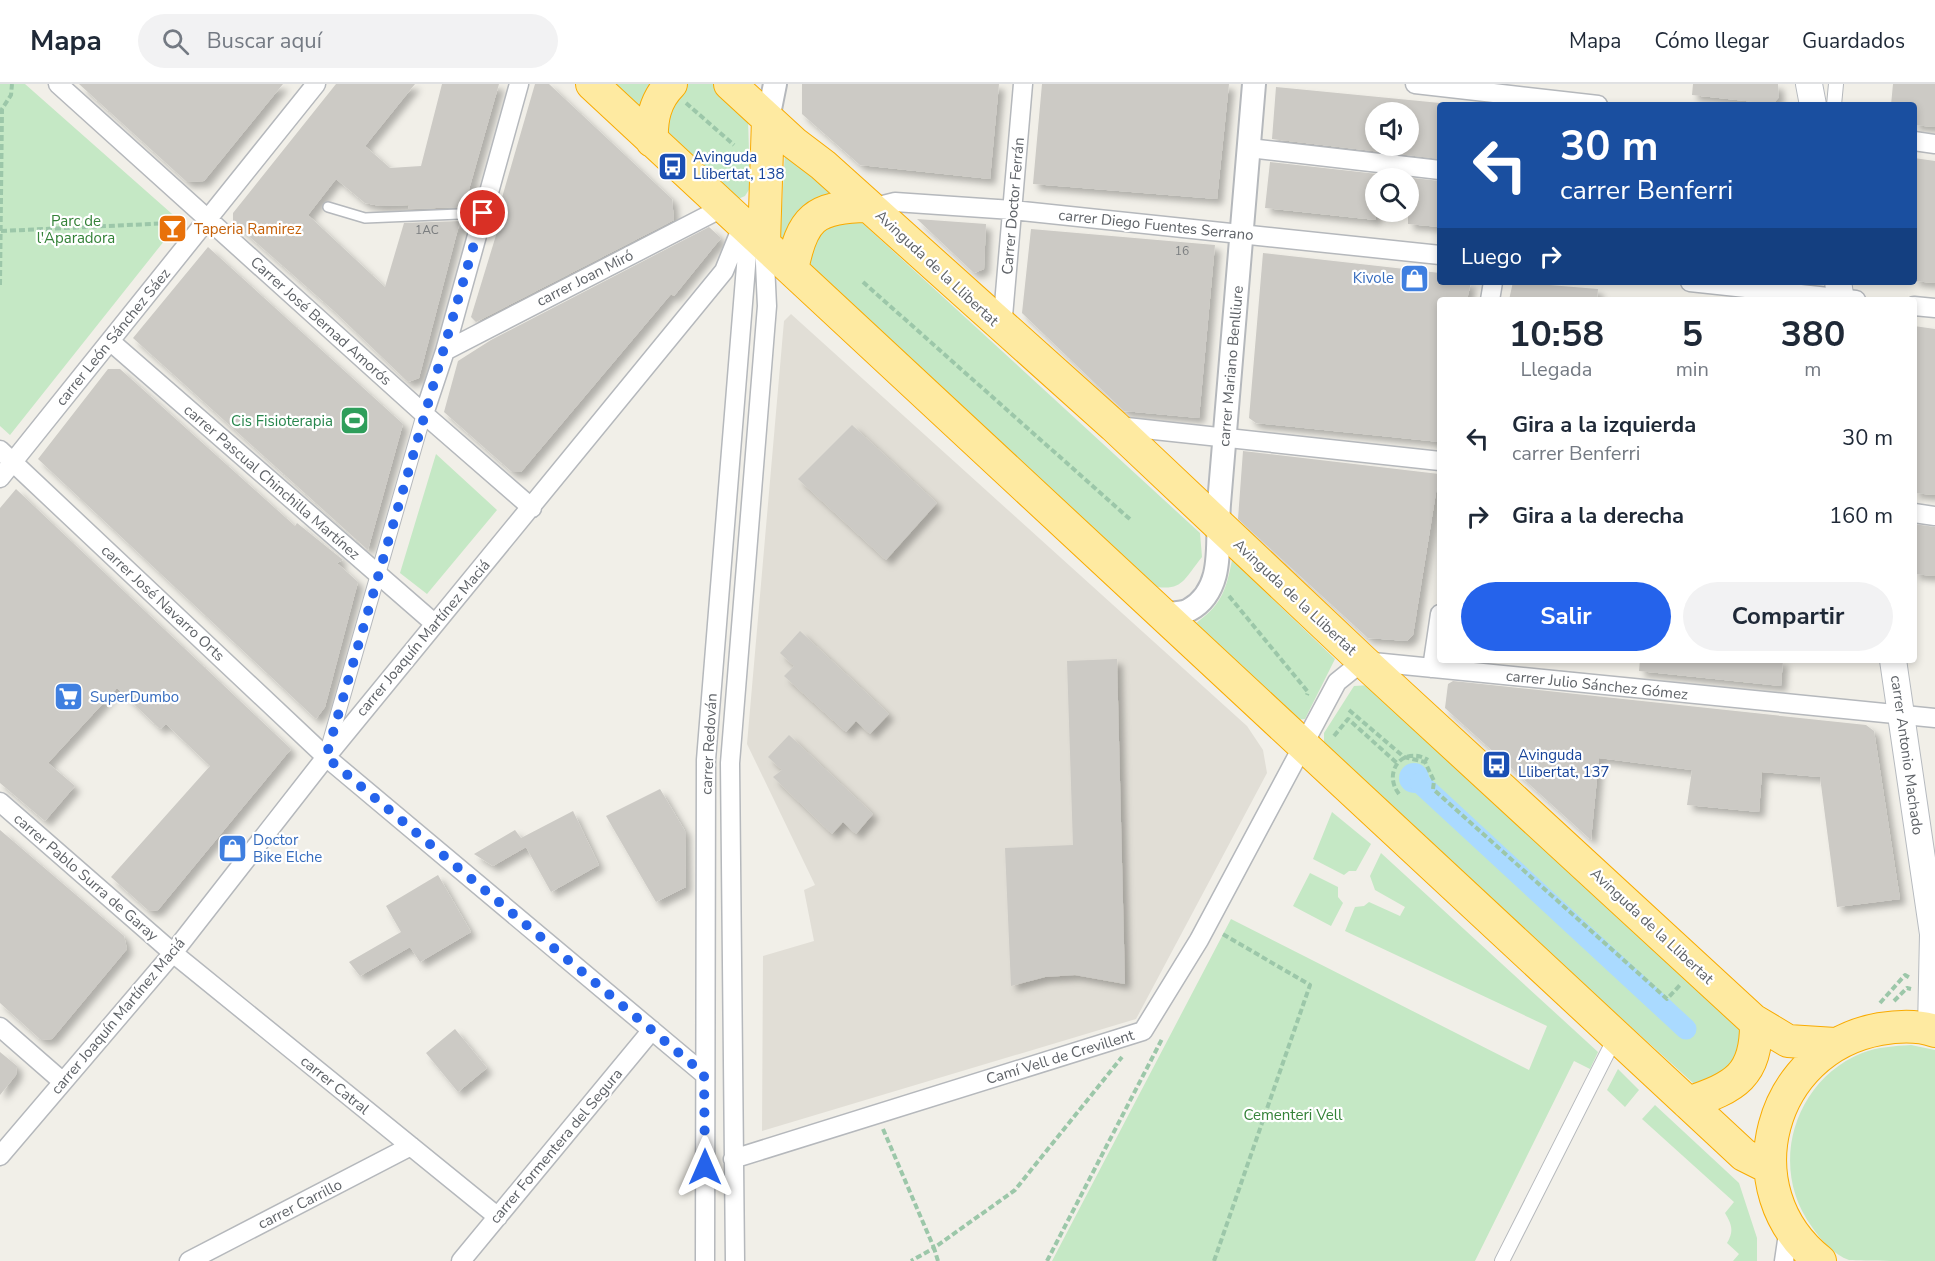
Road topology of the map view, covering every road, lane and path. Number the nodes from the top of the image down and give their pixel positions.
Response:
1 (12, 84) edge
2 (58, 84) edge
3 (519, 84) edge
4 (592, 84) edge
5 (730, 84) edge
6 (775, 84) edge
7 (1023, 84) edge
8 (1254, 84) edge
9 (1415, 84) edge
10 (1809, 84) edge
11 (1836, 84) edge
12 (313, 85) edge
13 (675, 90) edge
14 (1523, 95) edge
15 (1576, 102) edge
16 (1812, 102) edge
17 (1834, 102) edge
18 (768, 119) junction
19 (652, 141) junction
20 (1917, 141) edge
21 (1935, 144) edge
22 (734, 145) dead end
23 (1249, 148) junction
24 (1437, 170) edge
25 (328, 207) dead end
26 (869, 207) junction
27 (1012, 210) junction
28 (483, 213) junction
29 (207, 218) junction
30 (745, 225) junction
31 (0, 231) edge
32 (1242, 234) junction
33 (191, 239) junction
34 (1437, 255) edge
35 (792, 270) junction
36 (863, 282) dead end
37 (0, 285) edge
38 (1726, 285) edge
39 (1844, 295) edge
40 (1917, 306) edge
41 (1935, 308) edge
42 (1002, 328) junction
43 (110, 341) junction
44 (445, 351) junction
45 (424, 414) junction
46 (1114, 426) junction
47 (1224, 438) junction
48 (6, 456) edge
49 (1437, 461) edge
50 (0, 478) edge
51 (532, 508) junction
52 (1917, 513) edge
53 (1935, 516) edge
54 (1132, 521) dead end
55 (1217, 525) junction
56 (378, 574) junction
57 (1228, 596) dead end
58 (1162, 614) junction
59 (434, 623) junction
60 (1437, 634) edge
61 (1363, 661) junction
62 (1893, 663) edge
63 (1432, 668) junction
64 (1305, 700) dead end
65 (1349, 710) dead end
66 (1901, 715) junction
67 (1935, 718) edge
68 (1334, 736) dead end
69 (1303, 745) junction
70 (326, 757) junction
71 (1404, 757) junction
72 (1428, 760) dead end
73 (1397, 763) junction
74 (1399, 794) dead end
75 (0, 802) edge
76 (1213, 942) dead end
77 (173, 952) junction
78 (1679, 977) dead end
79 (1756, 1022) junction
80 (0, 1027) edge
81 (652, 1030) junction
82 (1933, 1030) edge
83 (1143, 1031) junction
84 (1166, 1032) dead end
85 (1616, 1036) junction
86 (1835, 1044) junction
87 (704, 1074) junction
88 (63, 1082) junction
89 (1688, 1103) junction
90 (877, 1114) junction
91 (411, 1146) junction
92 (0, 1156) edge
93 (732, 1159) junction
94 (1770, 1168) junction
95 (498, 1217) junction
96 (1789, 1227) junction
97 (934, 1248) junction
98 (189, 1261) edge
99 (461, 1261) edge
100 (705, 1261) edge
101 (735, 1261) edge
102 (911, 1261) edge
103 (938, 1261) edge
104 (1047, 1261) edge
105 (1214, 1261) edge
106 (1502, 1261) edge
107 (1784, 1261) edge
108 (1820, 1261) edge

1 - 31 path
2 - 29 street, Carrer José Bernad Amorós
3 - 28 street
4 - 19 highway
5 - 18 highway, Avinguda de la Llibertat
6 - 18 street
7 - 27 street, Carrer Doctor Ferrán
8 - 23 street, carrer Mariano Benlliure
9 - 14 street
10 - 16 main road
11 - 17 street
12 - 29 street, carrer León Sánchez Sáez
13 - 19 highway
13 - 22 path
14 - 15 street
18 - 26 highway, Avinguda de la Llibertat
18 - 30 highway
19 - 30 highway
20 - 21 street
23 - 24 street
23 - 32 street, carrer Mariano Benlliure
25 - 28 lane
26 - 27 street, carrer Diego Fuentes Serrano
26 - 35 highway
26 - 42 highway, Avinguda de la Llibertat
27 - 32 street, carrer Diego Fuentes Serrano
27 - 42 street, Carrer Doctor Ferrán
28 - 44 street
29 - 33 street, carrer León Sánchez Sáez
29 - 45 street, Carrer José Bernad Amorós
30 - 35 highway
30 - 44 street, carrer Joan Miró
30 - 51 street, carrer Joaquín Martínez Maciá
30 - 87 street, carrer Redován
30 - 93 street, carrer Redován
31 - 33 path
31 - 37 path
32 - 34 street, carrer Diego Fuentes Serrano
32 - 47 street, carrer Mariano Benlliure
33 - 43 street, carrer León Sánchez Sáez
35 - 58 highway
36 - 54 path
38 - 39 street
40 - 41 street
42 - 46 highway, Avinguda de la Llibertat
43 - 48 street, carrer León Sánchez Sáez
43 - 56 street, carrer Pascual Chinchilla Martínez
44 - 45 street
45 - 51 street, Carrer José Bernad Amorós
45 - 56 street
46 - 47 street
46 - 55 highway, Avinguda de la Llibertat
47 - 49 street
47 - 55 street, carrer Mariano Benlliure
48 - 50 street, carrer León Sánchez Sáez
48 - 70 street, carrer José Navarro Orts
51 - 59 street, carrer Joaquín Martínez Maciá
52 - 53 street
55 - 58 street, carrer Mariano Benlliure
55 - 61 highway, Avinguda de la Llibertat
56 - 59 street, carrer Pascual Chinchilla Martínez
56 - 70 street
57 - 64 path
58 - 69 highway
59 - 70 street, carrer Joaquín Martínez Maciá
60 - 63 street
61 - 63 street, carrer Julio Sánchez Gómez
61 - 69 street
61 - 79 highway, Avinguda de la Llibertat
62 - 66 main road, carrer Antonio Machado
63 - 66 street, carrer Julio Sánchez Gómez
65 - 71 path
66 - 67 street, carrer Julio Sánchez Gómez
66 - 82 main road, carrer Antonio Machado
68 - 73 path
69 - 83 street, Camí Vell de Crevillent
69 - 85 highway
70 - 77 street, carrer Joaquín Martínez Maciá
70 - 81 street, carrer José Navarro Orts
71 - 72 path
71 - 73 path
71 - 78 path
73 - 74 path
75 - 77 street, carrer Pablo Surra de Garay
76 - 105 path
77 - 88 street, carrer Joaquín Martínez Maciá
77 - 91 street, carrer Catral
79 - 86 highway, Avinguda de la Llibertat
79 - 89 highway
80 - 88 street
81 - 87 street, carrer José Navarro Orts
81 - 95 street, carrer Formentera del Segura
82 - 86 highway
83 - 90 street, Camí Vell de Crevillent
83 - 97 path
84 - 104 path
85 - 89 highway
85 - 106 street
86 - 94 highway
87 - 100 street, carrer Redován
88 - 92 street, carrer Joaquín Martínez Maciá
89 - 94 highway
90 - 93 street, Camí Vell de Crevillent
90 - 97 path
91 - 95 street, carrer Catral
91 - 98 street, carrer Carrillo
93 - 101 street, carrer Redován
94 - 96 highway
95 - 99 street, carrer Formentera del Segura
96 - 107 street
96 - 108 highway
97 - 102 path
97 - 103 path

